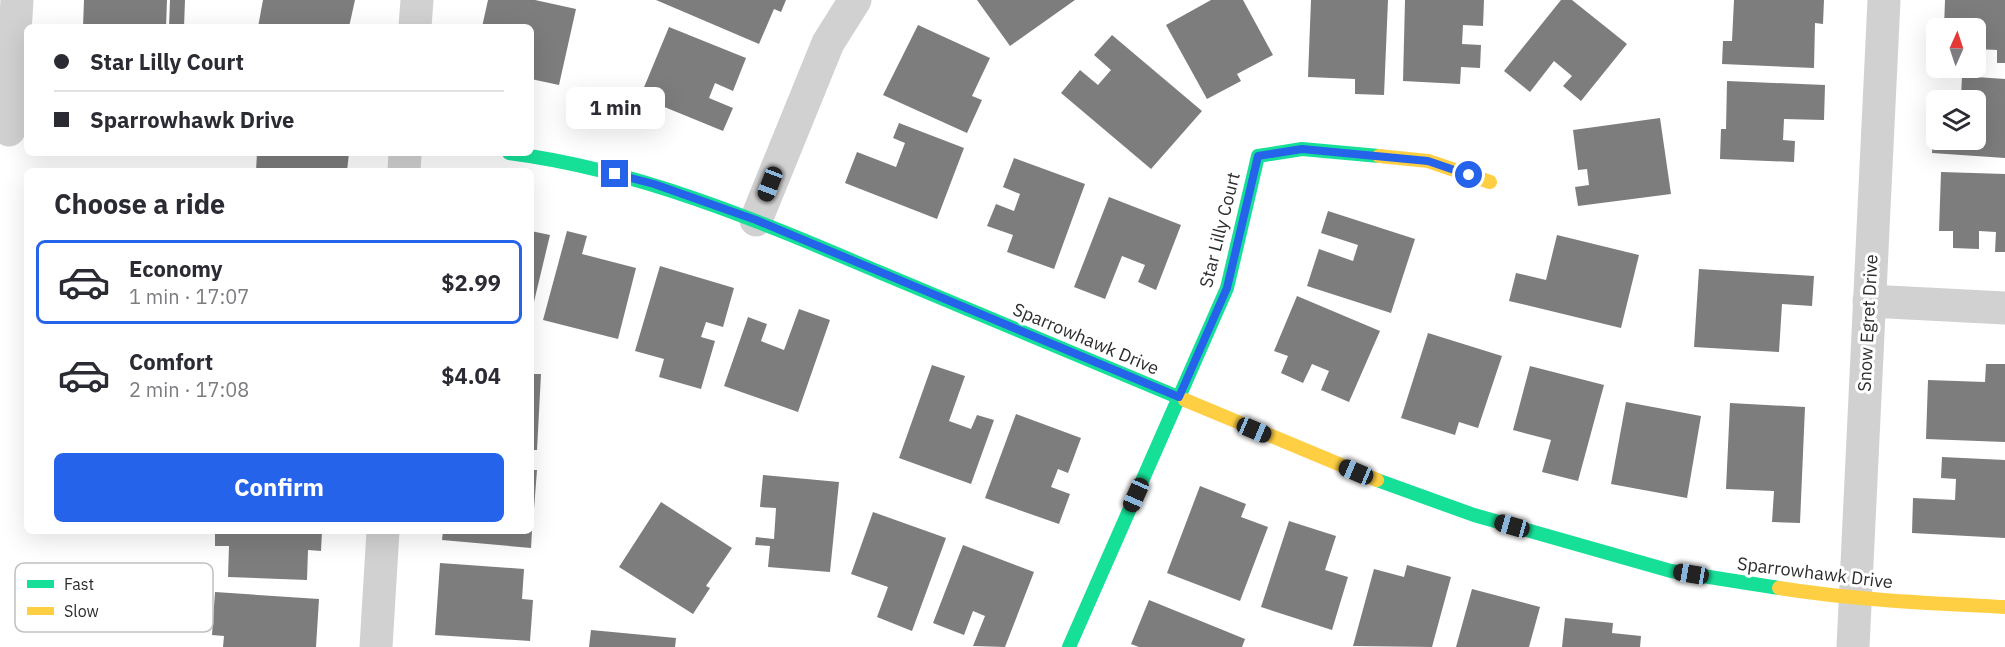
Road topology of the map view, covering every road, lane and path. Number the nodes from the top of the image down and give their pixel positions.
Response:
1 (17, 0) edge
2 (417, 0) edge
3 (855, 0) edge
4 (1884, 0) edge
5 (415, 24) edge
6 (6, 73) edge
7 (9, 129) dead end
8 (532, 156) edge
9 (1490, 182) dead end
10 (756, 220) junction
11 (1869, 301) junction
12 (2005, 308) edge
13 (1179, 397) junction
14 (383, 534) edge
15 (1856, 597) junction
16 (2005, 607) edge
17 (376, 647) edge
18 (1069, 647) edge
19 (1853, 647) edge

1 - 6 street
2 - 5 street
3 - 10 street
4 - 11 street, Snow Egret Drive
6 - 7 street
8 - 10 street, Sparrowhawk Drive
9 - 13 street, Star Lilly Court
10 - 13 street, Sparrowhawk Drive
11 - 12 street
11 - 15 street, Snow Egret Drive
13 - 15 street, Sparrowhawk Drive
13 - 18 street
14 - 17 street
15 - 16 street, Sparrowhawk Drive
15 - 19 street, Snow Egret Drive

